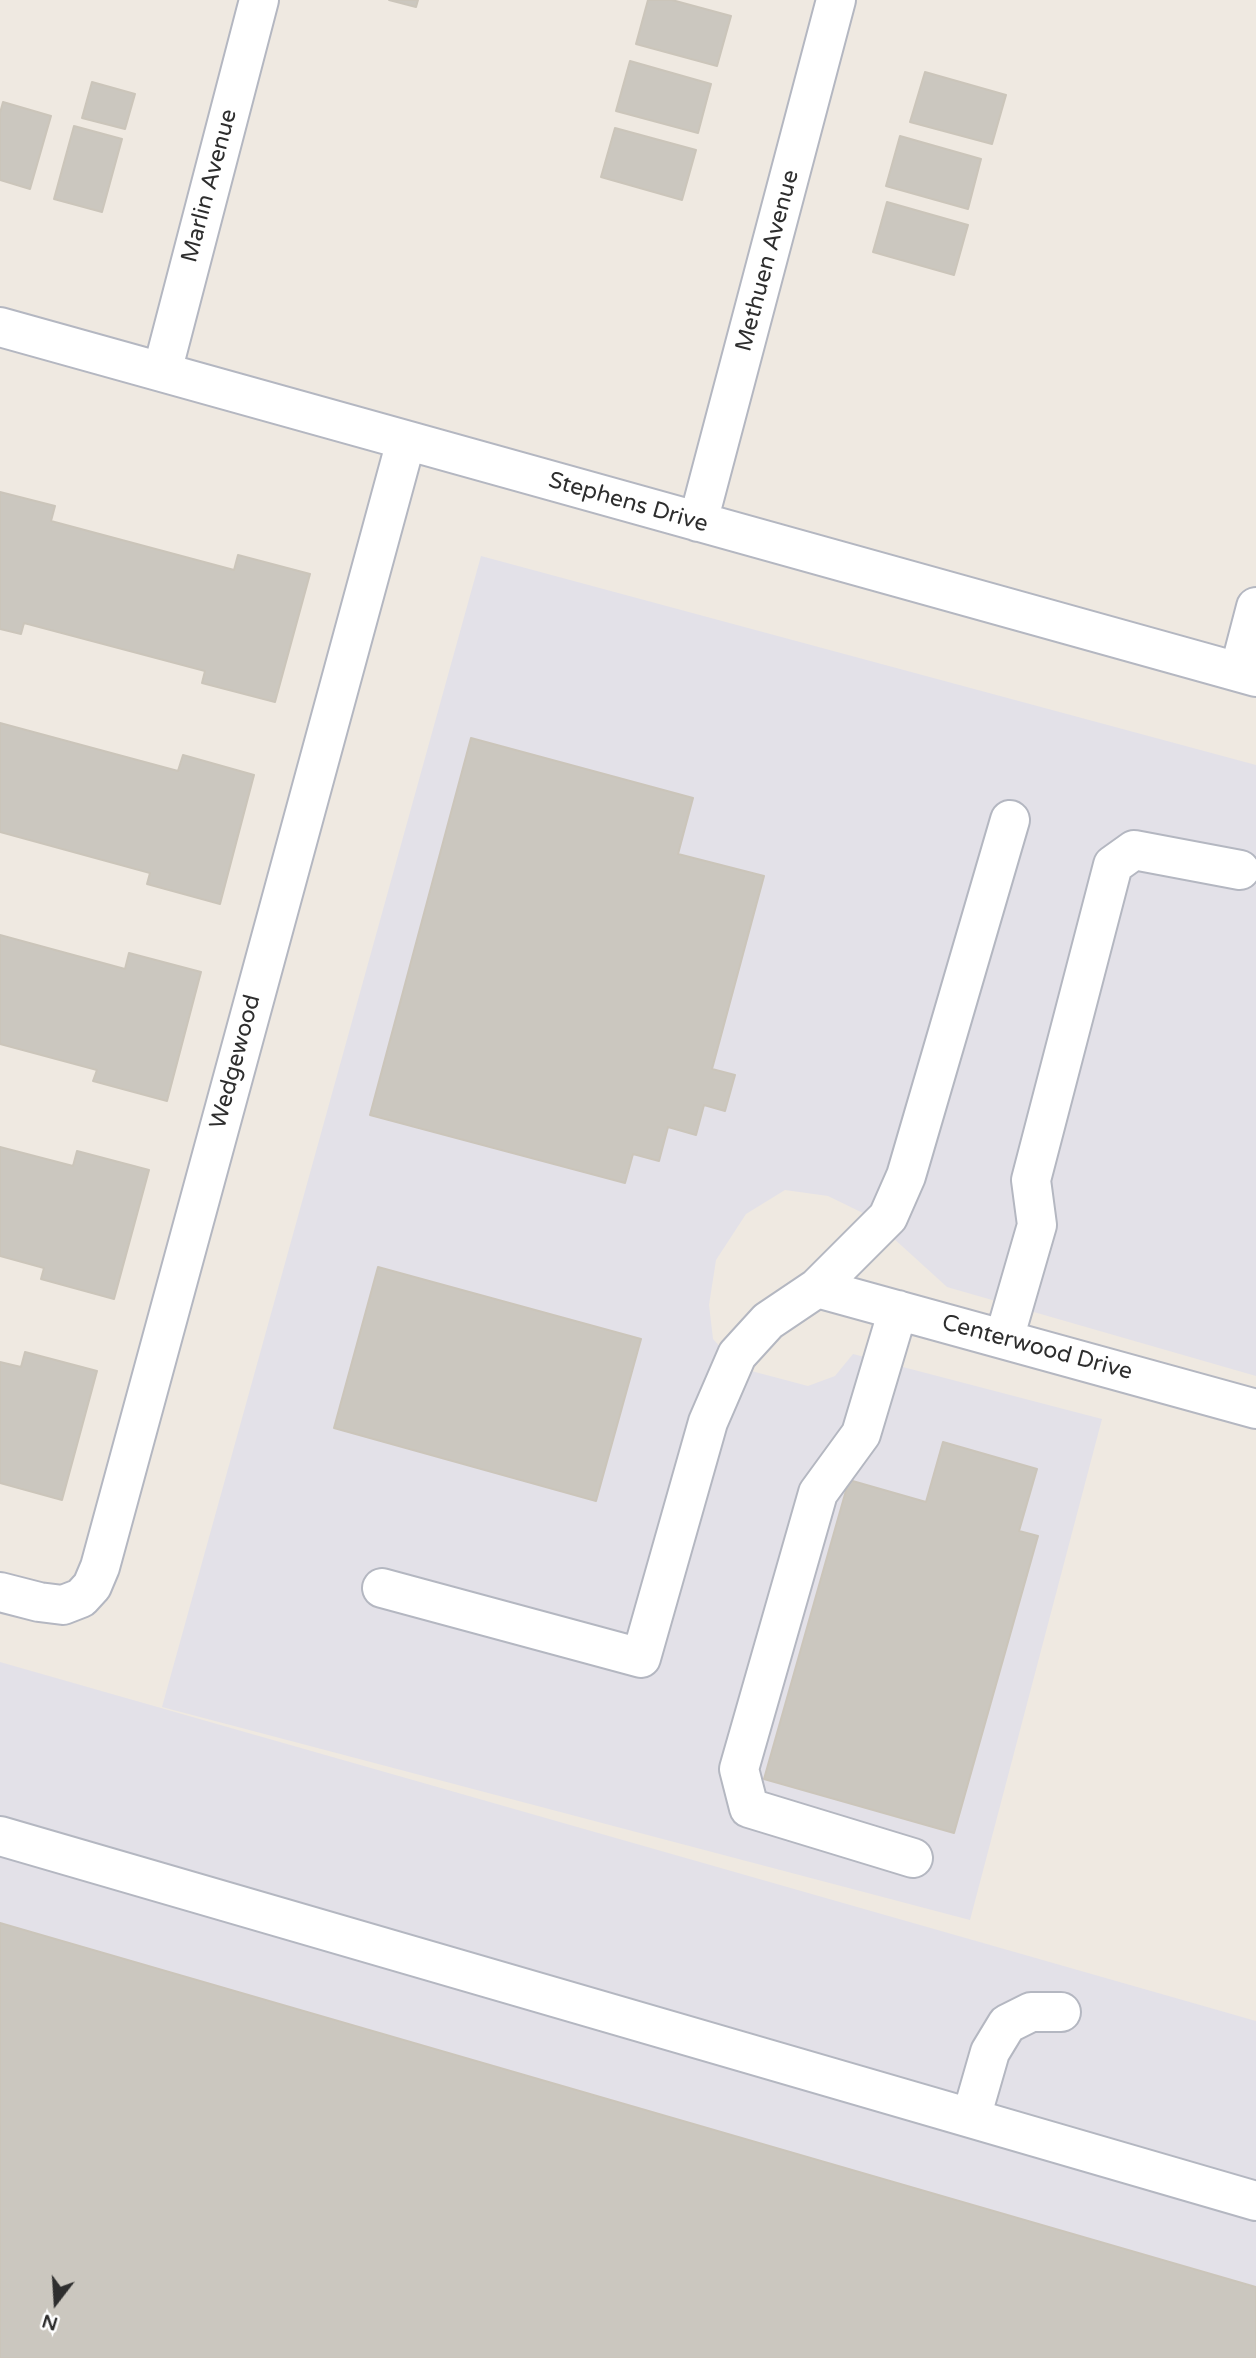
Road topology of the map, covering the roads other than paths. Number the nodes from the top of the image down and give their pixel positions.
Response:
1 (259, 0) edge
2 (836, 0) edge
3 (0, 327) edge
4 (162, 372) junction
5 (406, 441) junction
6 (698, 522) junction
7 (1256, 607) edge
8 (1247, 674) edge
9 (1010, 820) dead end
10 (1240, 870) dead end
11 (817, 1288) junction
12 (898, 1310) junction
13 (1003, 1339) junction
14 (1256, 1409) edge
15 (382, 1588) dead end
16 (0, 1592) edge
17 (0, 1836) edge
18 (913, 1858) dead end
19 (1061, 2012) dead end
20 (971, 2118) junction
21 (1256, 2201) edge

1 - 4 street, Marlin Avenue
2 - 6 street, Methuen Avenue
3 - 4 street, Stephens Drive
4 - 5 street, Stephens Drive
5 - 6 street, Stephens Drive
5 - 16 street, Wedgewood
6 - 8 street, Stephens Drive
7 - 8 street
9 - 11 street
10 - 13 street
11 - 12 street, Centerwood Drive
11 - 15 street
12 - 13 street, Centerwood Drive
12 - 18 street
13 - 14 street, Centerwood Drive
17 - 20 street
19 - 20 street
20 - 21 street

